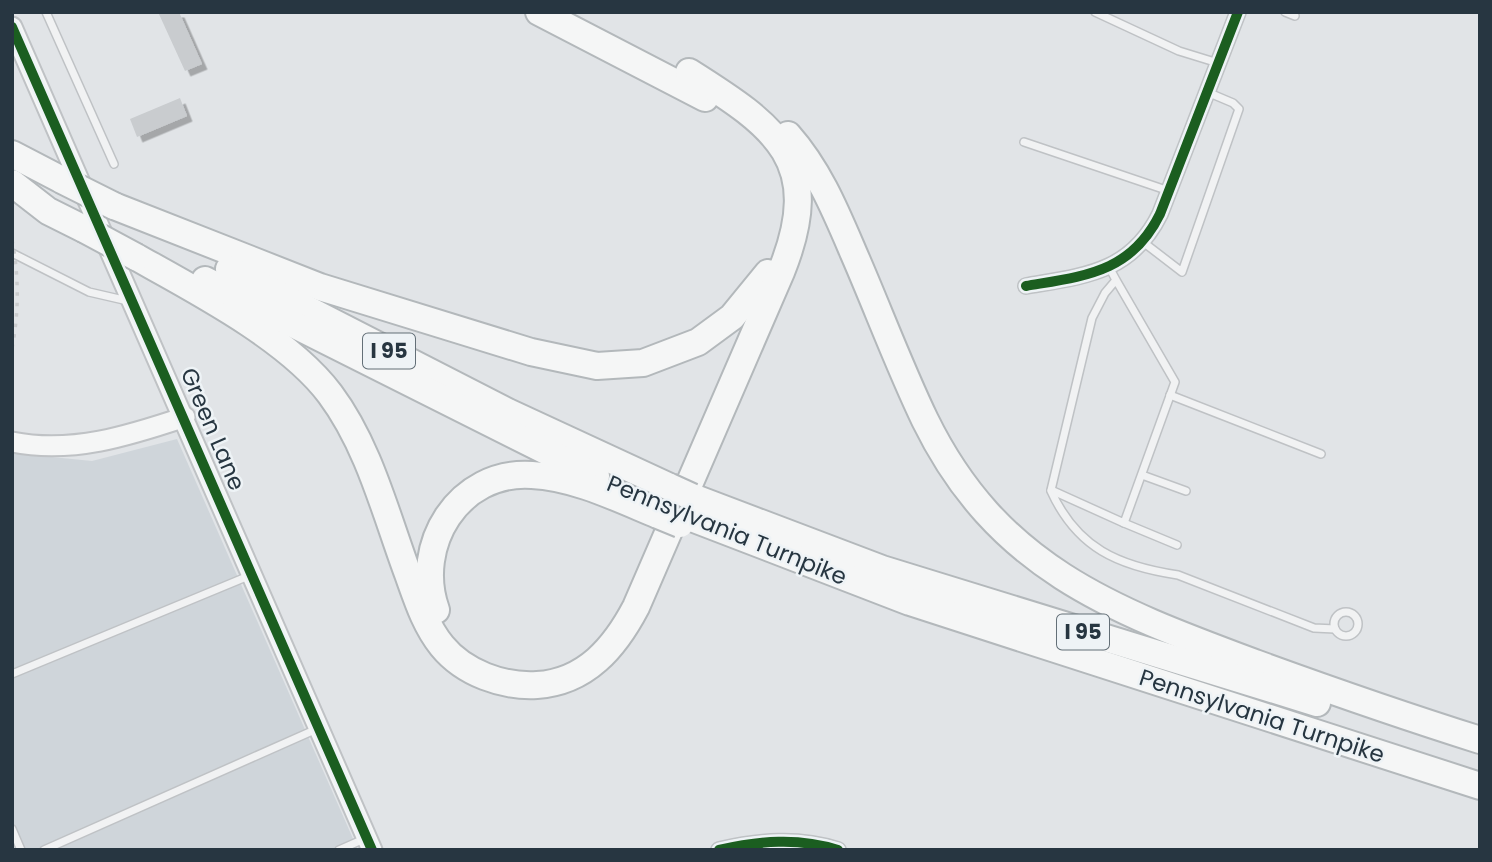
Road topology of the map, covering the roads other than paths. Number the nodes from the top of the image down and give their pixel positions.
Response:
1 (46, 12) edge
2 (539, 12) edge
3 (572, 12) edge
4 (1095, 12) edge
5 (1238, 12) edge
6 (1285, 12) edge
7 (1295, 16) dead end
8 (12, 27) edge
9 (1218, 64) junction
10 (689, 72) junction
11 (1207, 92) junction
12 (1024, 142) dead end
13 (12, 154) edge
14 (114, 164) dead end
15 (12, 182) edge
16 (1169, 191) junction
17 (114, 206) junction
18 (1143, 242) junction
19 (133, 249) junction
20 (12, 253) edge
21 (768, 273) junction
22 (1113, 274) junction
23 (1026, 286) dead end
24 (135, 302) junction
25 (1170, 395) junction
26 (185, 417) junction
27 (12, 442) edge
28 (1321, 454) dead end
29 (1142, 475) junction
30 (1051, 490) junction
31 (1186, 491) dead end
32 (674, 507) junction
33 (1124, 523) junction
34 (1177, 545) dead end
35 (253, 574) junction
36 (1335, 629) dead end
37 (12, 674) edge
38 (319, 727) junction
39 (1480, 740) edge
40 (1480, 753) edge
41 (1480, 786) edge
42 (12, 829) edge
43 (370, 844) edge
44 (724, 849) edge
45 (22, 850) edge
46 (44, 850) edge
47 (339, 850) edge
48 (838, 850) edge

1 - 14 lane
2 - 21 highway
3 - 10 highway
4 - 9 lane
5 - 9 street
6 - 7 lane
8 - 24 street, Green Lane
9 - 11 street
10 - 19 highway
10 - 39 highway
11 - 16 street
11 - 18 lane
12 - 16 lane
13 - 17 highway, Pennsylvania Turnpike / I 95, bridge
15 - 19 highway, Pennsylvania Turnpike / I 95
16 - 18 street
17 - 21 highway
17 - 32 highway, Pennsylvania Turnpike / I 95
18 - 22 street
19 - 32 highway, Pennsylvania Turnpike / I 95
20 - 24 lane
21 - 32 highway
22 - 23 street
22 - 25 lane
22 - 30 lane
24 - 26 street, Green Lane
25 - 28 lane
25 - 29 lane
26 - 27 street
26 - 35 street, Green Lane
29 - 31 lane
29 - 33 lane
30 - 33 lane
30 - 36 lane
32 - 40 highway, Pennsylvania Turnpike / I 95
32 - 41 highway, Pennsylvania Turnpike / I 95
33 - 34 lane
35 - 37 lane
35 - 38 street, Green Lane
38 - 43 street, Green Lane
38 - 46 lane
42 - 45 lane
43 - 47 lane
44 - 48 street

